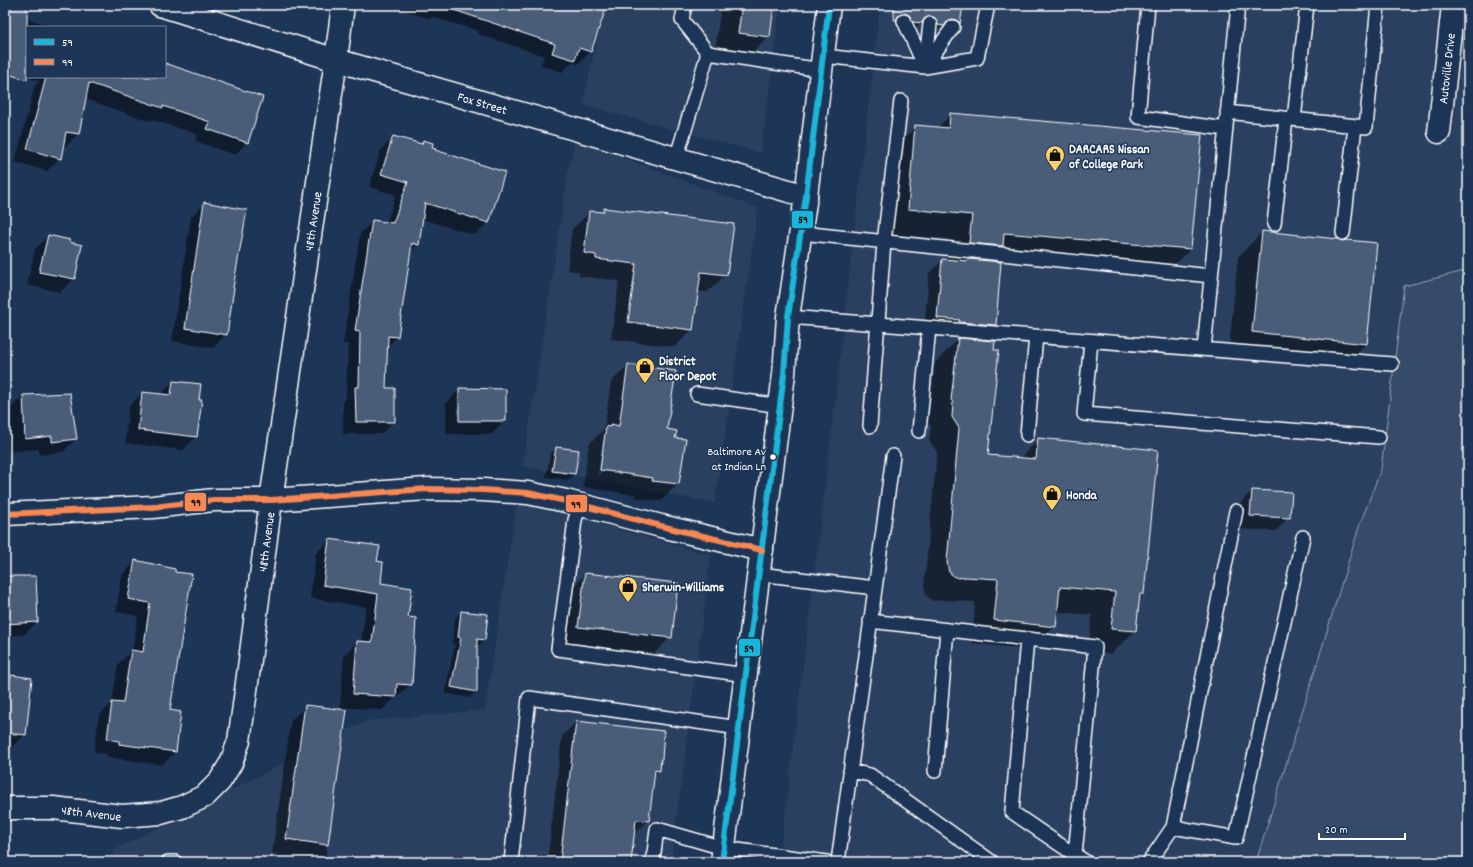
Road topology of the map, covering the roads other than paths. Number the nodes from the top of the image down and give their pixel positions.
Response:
1 (160, 5) edge
2 (343, 5) edge
3 (685, 5) edge
4 (830, 5) edge
5 (988, 5) edge
6 (1148, 5) edge
7 (1238, 5) edge
8 (1307, 5) edge
9 (1378, 5) edge
10 (1453, 5) edge
11 (904, 21) dead end
12 (930, 24) dead end
13 (953, 27) dead end
14 (708, 53) junction
15 (336, 60) junction
16 (823, 63) junction
17 (925, 67) junction
18 (901, 101) dead end
19 (1228, 112) junction
20 (1290, 119) junction
21 (1355, 126) junction
22 (1226, 129) junction
23 (1439, 132) dead end
24 (676, 159) junction
25 (806, 196) junction
26 (1274, 224) dead end
27 (801, 233) junction
28 (1343, 233) dead end
29 (884, 242) junction
30 (1211, 276) junction
31 (788, 317) junction
32 (878, 324) junction
33 (929, 328) junction
34 (1036, 336) junction
35 (1091, 341) junction
36 (1204, 349) junction
37 (1392, 364) dead end
38 (697, 394) dead end
39 (780, 406) junction
40 (870, 426) dead end
41 (920, 431) dead end
42 (1027, 435) dead end
43 (1379, 437) dead end
44 (893, 456) dead end
45 (271, 500) junction
46 (580, 504) junction
47 (1236, 511) dead end
48 (5, 514) edge
49 (1303, 537) dead end
50 (762, 550) junction
51 (759, 574) junction
52 (875, 588) junction
53 (870, 621) junction
54 (947, 630) junction
55 (1027, 640) junction
56 (746, 676) junction
57 (739, 728) junction
58 (850, 771) junction
59 (935, 771) dead end
60 (5, 810) edge
61 (1173, 827) junction
62 (723, 855) edge
63 (1080, 858) edge
64 (168, 862) edge
65 (175, 862) edge
66 (511, 862) edge
67 (651, 862) edge
68 (827, 862) edge
69 (838, 862) edge
70 (992, 862) edge
71 (1149, 862) edge

1 - 15 street, Fox Street
2 - 15 street, 48th Avenue
3 - 14 lane
4 - 16 street
5 - 17 lane
6 - 22 lane
7 - 19 lane
8 - 20 lane
9 - 21 lane
10 - 23 street, Autoville Drive
11 - 17 lane
12 - 17 lane
13 - 17 lane
14 - 16 lane
14 - 24 lane
15 - 24 street, Fox Street
15 - 45 street, 48th Avenue
16 - 17 lane
16 - 25 street
18 - 29 lane
19 - 20 lane
19 - 22 lane
20 - 21 lane
20 - 26 lane
21 - 28 lane
22 - 30 lane
24 - 25 street, Fox Street
25 - 27 street
27 - 29 lane
27 - 31 street
29 - 30 lane
29 - 32 lane
30 - 36 lane
31 - 32 lane
31 - 39 street
32 - 33 lane
32 - 40 lane
33 - 34 lane
33 - 41 lane
34 - 35 lane
34 - 42 lane
35 - 36 lane
35 - 43 lane
36 - 37 lane
38 - 39 lane
39 - 50 street
44 - 52 lane
45 - 46 street
45 - 48 street
45 - 60 street, 48th Avenue
46 - 50 street
46 - 56 lane
47 - 61 lane
49 - 61 lane
50 - 51 street
51 - 52 lane
51 - 56 street
52 - 53 lane
53 - 54 lane
53 - 58 lane
54 - 55 lane
54 - 59 lane
55 - 63 lane
55 - 63 lane
56 - 57 street
57 - 62 street
57 - 66 lane
58 - 69 lane
58 - 70 lane
61 - 71 lane
62 - 67 lane
62 - 68 lane
64 - 65 lane

